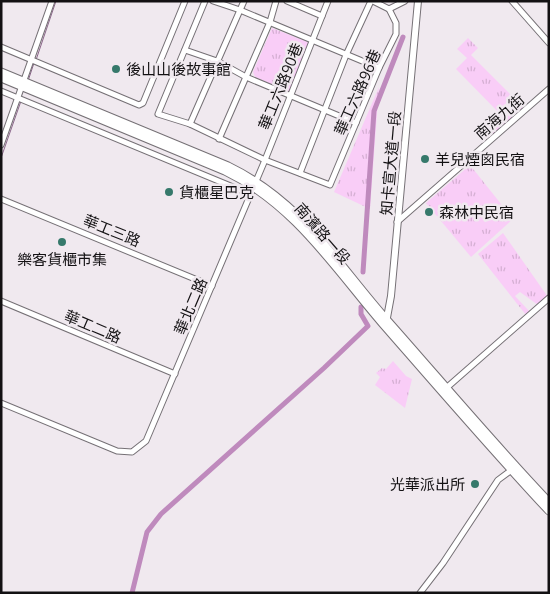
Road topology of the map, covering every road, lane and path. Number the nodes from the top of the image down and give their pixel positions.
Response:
1 (52, 1) edge
2 (185, 1) edge
3 (205, 1) edge
4 (213, 1) edge
5 (244, 1) edge
6 (276, 1) edge
7 (287, 1) edge
8 (328, 1) edge
9 (372, 1) edge
10 (405, 1) edge
11 (418, 1) edge
12 (512, 1) edge
13 (389, 9) junction
14 (240, 10) junction
15 (322, 16) junction
16 (270, 22) junction
17 (312, 41) junction
18 (549, 43) edge
19 (1, 47) edge
20 (185, 50) junction
21 (346, 55) junction
22 (32, 60) junction
23 (217, 61) junction
24 (379, 68) junction
25 (1, 72) edge
26 (246, 77) junction
27 (1, 78) edge
28 (24, 84) junction
29 (549, 89) edge
30 (1, 91) edge
31 (289, 95) junction
32 (19, 98) junction
33 (324, 110) junction
34 (356, 122) junction
35 (190, 124) junction
36 (218, 139) junction
37 (1, 145) edge
38 (265, 160) junction
39 (300, 173) junction
40 (253, 187) junction
41 (1, 199) edge
42 (398, 222) junction
43 (212, 286) junction
44 (549, 298) edge
45 (1, 301) edge
46 (386, 323) junction
47 (175, 374) junction
48 (444, 389) junction
49 (1, 403) edge
50 (513, 468) junction
51 (549, 502) edge
52 (549, 511) edge
53 (420, 593) edge

1 - 22 street
2 - 22 street
3 - 20 street
4 - 14 street
5 - 14 street
6 - 16 street
7 - 15 street
8 - 15 street, 華工六路90巷
9 - 13 street
9 - 21 street
10 - 13 street
11 - 42 street, 知卡宣大道一段
12 - 18 street
13 - 24 street, 華工六路96巷
14 - 16 street
14 - 23 street
15 - 17 street, 華工六路90巷
16 - 17 street
16 - 26 street
17 - 21 street
17 - 31 street, 華工六路90巷
19 - 22 street
20 - 23 street
20 - 35 street
21 - 24 street
21 - 33 street
22 - 28 street
23 - 26 street
23 - 35 street
24 - 34 street, 華工六路96巷
25 - 28 main road, 南濱路一段
26 - 31 street
26 - 36 street
27 - 28 main road, 南濱路一段
28 - 32 street
28 - 40 main road, 南濱路一段
29 - 42 street, 南海九街
30 - 32 street
31 - 33 street
31 - 38 street, 華工六路90巷
32 - 37 street
32 - 40 street
33 - 34 street
33 - 39 street
34 - 39 street, 華工六路96巷
35 - 36 street
36 - 38 street
38 - 39 street
38 - 40 street, 華工六路90巷
40 - 43 street, 華北二路
40 - 46 main road, 南濱路一段
41 - 43 street, 華工三路
42 - 46 street, 知卡宣大道一段
43 - 47 street, 華北二路
44 - 48 street
45 - 47 street, 華工二路
46 - 48 main road, 南濱路一段
47 - 49 street, 華北二路
48 - 50 main road, 南濱路一段
50 - 51 main road, 南濱路一段
50 - 52 main road, 南濱路一段
50 - 53 street

